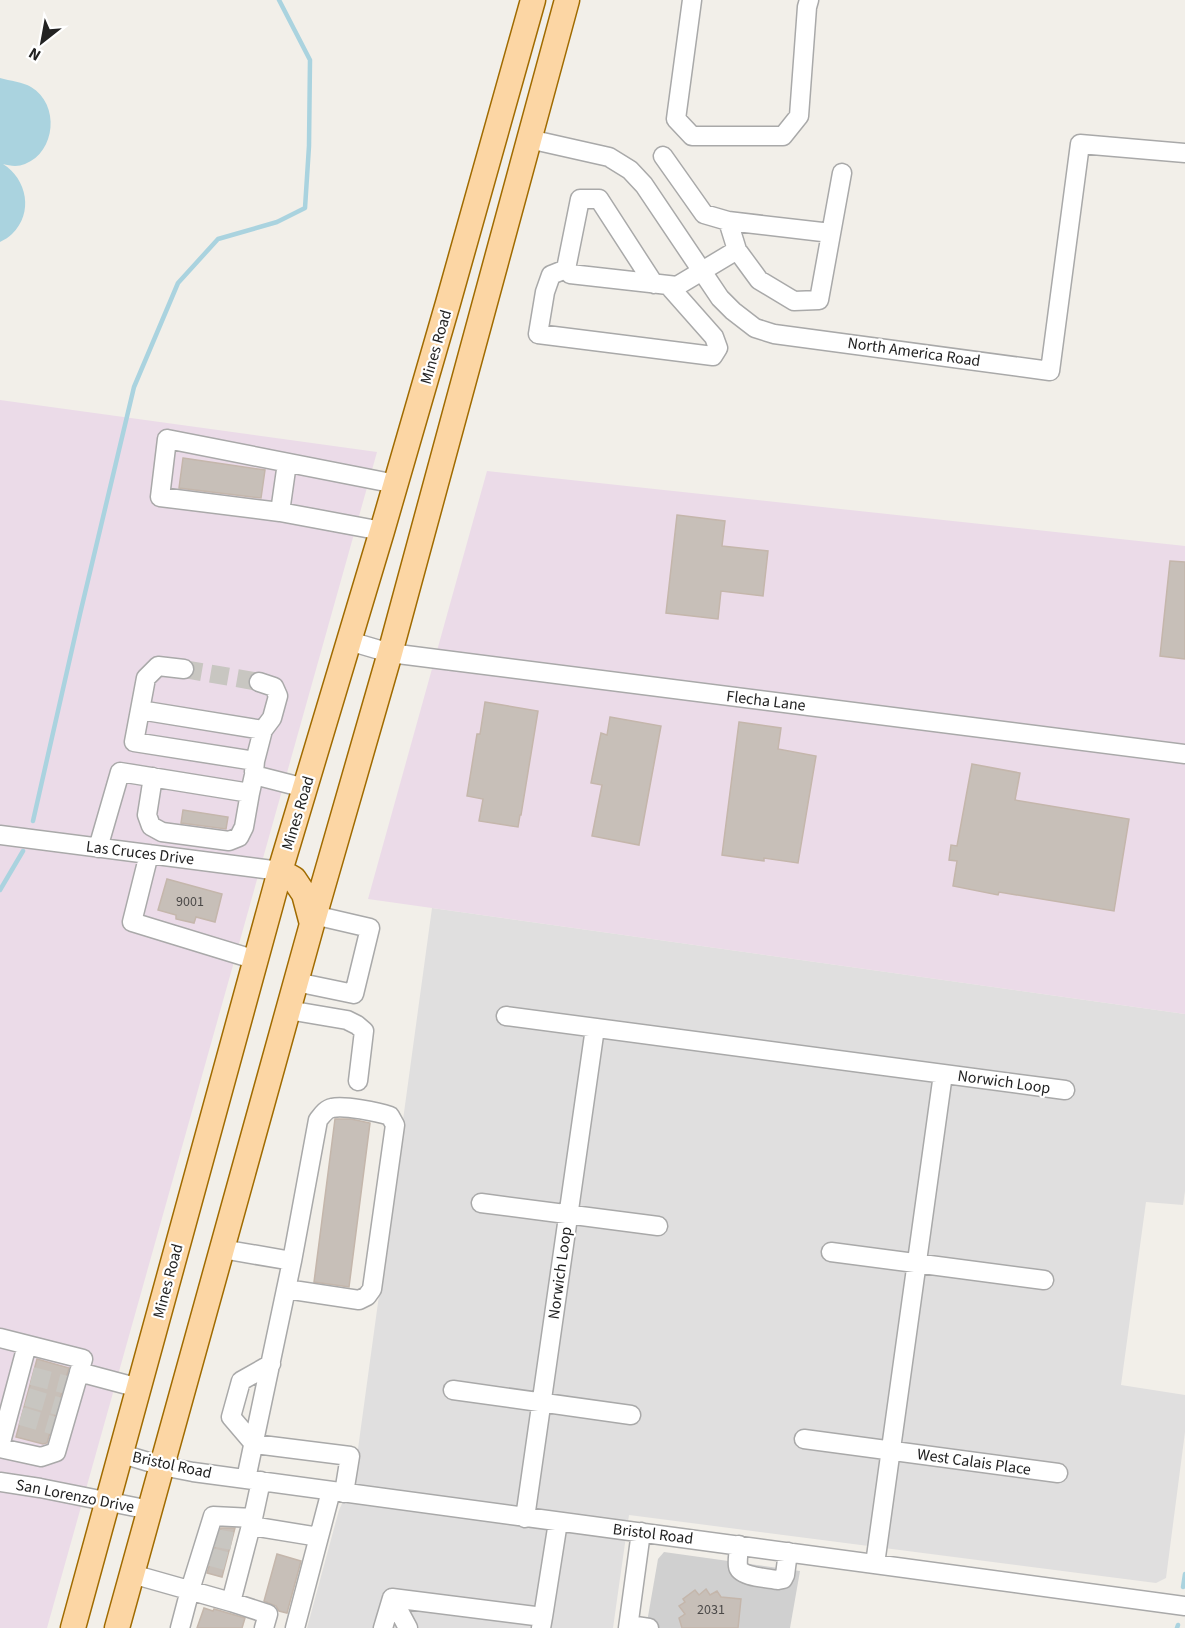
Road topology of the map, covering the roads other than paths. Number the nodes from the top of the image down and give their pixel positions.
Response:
1 (532, 0) edge
2 (567, 0) edge
3 (692, 0) edge
4 (809, 0) edge
5 (529, 139) junction
6 (1185, 153) edge
7 (663, 156) dead end
8 (842, 173) dead end
9 (728, 221) junction
10 (831, 233) junction
11 (737, 250) junction
12 (566, 270) junction
13 (701, 272) junction
14 (661, 285) junction
15 (287, 463) junction
16 (396, 484) junction
17 (280, 512) junction
18 (382, 531) junction
19 (349, 641) junction
20 (390, 653) junction
21 (184, 669) tunnel mouth
22 (259, 682) tunnel mouth
23 (140, 710) junction
24 (263, 730) junction
25 (134, 742) junction
26 (1185, 754) edge
27 (120, 772) junction
28 (253, 776) junction
29 (153, 777) junction
30 (305, 788) junction
31 (0, 835) edge
32 (98, 848) junction
33 (149, 854) junction
34 (280, 871) junction
35 (313, 919) junction
36 (256, 960) junction
37 (296, 982) junction
38 (288, 1010) junction
39 (506, 1016) dead end
40 (595, 1028) junction
41 (943, 1074) junction
42 (358, 1081) dead end
43 (1065, 1090) dead end
44 (481, 1203) dead end
45 (568, 1214) junction
46 (658, 1226) dead end
47 (222, 1249) junction
48 (831, 1252) dead end
49 (292, 1261) junction
50 (917, 1263) junction
51 (1044, 1280) dead end
52 (286, 1289) junction
53 (0, 1338) edge
54 (27, 1345) junction
55 (271, 1364) junction
56 (73, 1382) junction
57 (139, 1388) junction
58 (453, 1390) dead end
59 (542, 1403) junction
60 (631, 1415) dead end
61 (804, 1439) dead end
62 (254, 1444) junction
63 (0, 1447) edge
64 (891, 1451) junction
65 (122, 1454) junction
66 (162, 1466) junction
67 (1058, 1473) dead end
68 (254, 1480) junction
69 (0, 1482) edge
70 (338, 1492) junction
71 (109, 1501) junction
72 (150, 1510) junction
73 (525, 1518) junction
74 (252, 1522) junction
75 (558, 1522) junction
76 (642, 1532) junction
77 (319, 1537) junction
78 (225, 1540) junction
79 (739, 1545) junction
80 (789, 1552) junction
81 (219, 1559) junction
82 (876, 1564) junction
83 (132, 1574) junction
84 (189, 1594) junction
85 (392, 1598) junction
86 (231, 1602) junction
87 (1185, 1606) edge
88 (263, 1623) edge
89 (542, 1623) edge
90 (629, 1626) edge
91 (295, 1627) edge
92 (73, 1628) edge
93 (117, 1628) edge
94 (180, 1628) edge
95 (383, 1628) edge
96 (408, 1628) edge
97 (648, 1628) edge

1 - 16 main road, Mines Road
2 - 5 main road
3 - 4 street
5 - 13 street, North America Road
5 - 20 main road
6 - 13 street, North America Road
7 - 9 street
8 - 10 street
9 - 10 street
9 - 11 street
10 - 11 street
11 - 13 street
12 - 14 street
12 - 14 street
12 - 14 street
13 - 14 street
15 - 16 street
15 - 17 street
15 - 17 street
16 - 18 main road, Mines Road
17 - 18 street
18 - 19 main road, Mines Road
19 - 20 street, Flecha Lane
19 - 30 main road, Mines Road
20 - 26 street, Flecha Lane
20 - 35 main road
21 - 23 street
22 - 24 street
23 - 24 street
23 - 25 street
24 - 28 street
25 - 27 street
25 - 28 street
27 - 29 street
27 - 32 street
28 - 29 street
28 - 29 street
28 - 30 street
30 - 34 main road, Mines Road
31 - 32 street, Las Cruces Drive
32 - 33 street, Las Cruces Drive
33 - 34 street, Las Cruces Drive
33 - 36 street
34 - 35 main road
34 - 36 main road, Mines Road
35 - 37 main road
35 - 37 street
36 - 57 main road, Mines Road
37 - 38 main road
38 - 42 street
38 - 47 main road
39 - 40 street, Norwich Loop
40 - 41 street, Norwich Loop
40 - 45 street, Norwich Loop
41 - 43 street, Norwich Loop
41 - 50 street, Norwich Loop
44 - 45 street
45 - 46 street
45 - 59 street, Norwich Loop
47 - 49 street
47 - 66 main road
48 - 50 street
49 - 52 street
49 - 52 street
50 - 51 street
50 - 64 street, Norwich Loop
52 - 55 street
53 - 54 street
54 - 56 street
54 - 63 street
55 - 62 street
55 - 62 street
56 - 57 street
56 - 63 street
57 - 65 main road, Mines Road
58 - 59 street
59 - 60 street
59 - 73 street, Norwich Loop
61 - 64 street, West Calais Place
62 - 68 street
62 - 70 street
64 - 67 street, West Calais Place
64 - 82 street, Norwich Loop
65 - 66 street, Bristol Road
65 - 71 main road, Mines Road
66 - 68 street, Bristol Road
66 - 72 main road
68 - 70 street, Bristol Road
68 - 74 street
69 - 71 street, San Lorenzo Drive
70 - 73 street, Bristol Road
70 - 77 street
71 - 72 street, San Lorenzo Drive
71 - 92 main road, Mines Road
72 - 83 main road
73 - 75 street, Bristol Road
74 - 77 street
74 - 78 street
74 - 78 street
75 - 76 street, Bristol Road
75 - 89 street
76 - 79 street, Bristol Road
76 - 90 street
77 - 91 street
78 - 81 street
78 - 81 street
79 - 80 street, Bristol Road
79 - 80 street
80 - 82 street, Bristol Road
81 - 84 street
81 - 86 street
82 - 87 street, Bristol Road
83 - 84 street
83 - 93 main road
84 - 86 street
84 - 88 street
84 - 94 street
85 - 89 street
85 - 95 street
85 - 96 street
86 - 88 street
88 - 91 street
90 - 97 street

